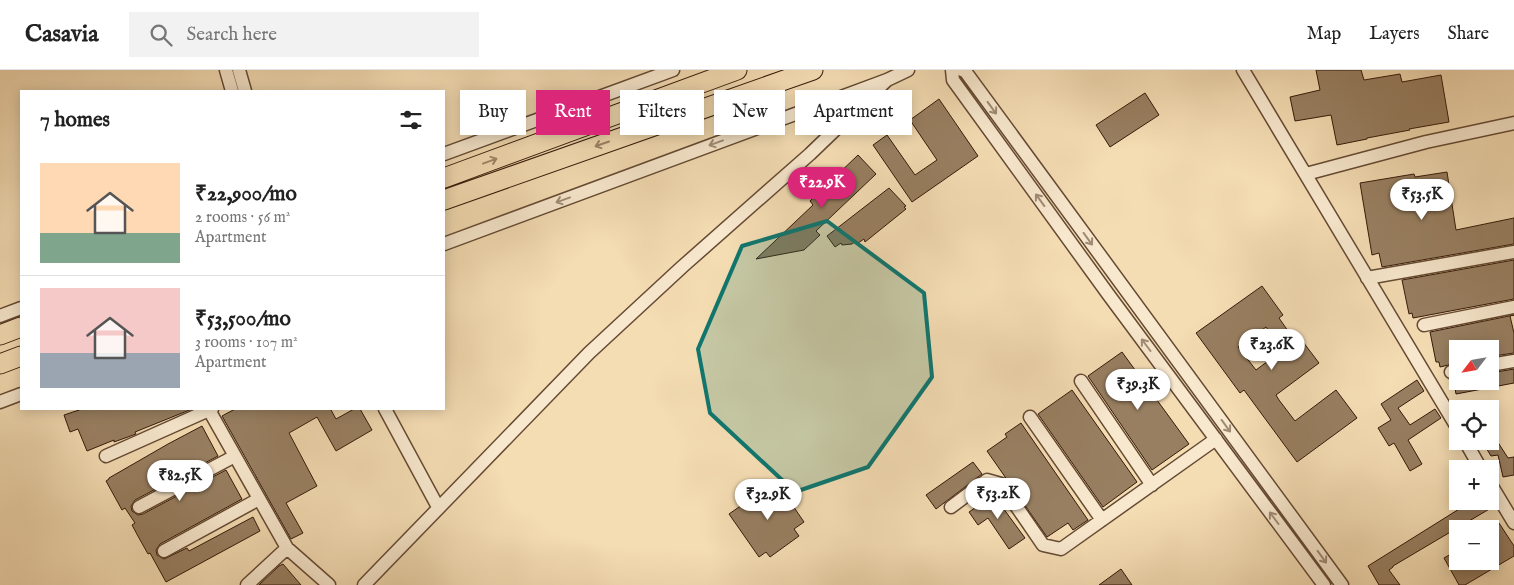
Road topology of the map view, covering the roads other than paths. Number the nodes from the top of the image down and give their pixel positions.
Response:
1 (226, 70) edge
2 (239, 70) edge
3 (673, 70) edge
4 (736, 70) edge
5 (813, 70) edge
6 (908, 70) edge
7 (952, 70) edge
8 (962, 70) edge
9 (1244, 70) edge
10 (887, 80) junction
11 (232, 90) edge
12 (245, 90) edge
13 (1514, 123) edge
14 (537, 144) junction
15 (445, 154) edge
16 (544, 164) junction
17 (1306, 174) junction
18 (445, 178) edge
19 (445, 200) edge
20 (445, 244) edge
21 (1514, 252) edge
22 (1367, 278) junction
23 (1514, 307) edge
24 (20, 308) edge
25 (0, 316) edge
26 (1424, 325) dead end
27 (20, 327) edge
28 (0, 335) edge
29 (20, 356) edge
30 (1514, 360) edge
31 (1499, 363) edge
32 (0, 364) edge
33 (1080, 381) dead end
34 (20, 394) edge
35 (0, 402) edge
36 (210, 410) edge
37 (386, 410) edge
38 (1214, 410) junction
39 (1449, 414) edge
40 (1030, 417) dead end
41 (1201, 419) junction
42 (1216, 439) junction
43 (106, 456) dead end
44 (235, 456) junction
45 (1152, 485) junction
46 (1499, 498) edge
47 (259, 499) junction
48 (139, 507) dead end
49 (438, 507) junction
50 (952, 507) dead end
51 (1102, 520) junction
52 (1514, 524) edge
53 (287, 548) junction
54 (164, 551) dead end
55 (247, 585) edge
56 (329, 585) edge
57 (364, 585) edge
58 (1324, 585) edge
59 (1342, 585) edge

1 - 11 street
2 - 12 street
3 - 15 street
4 - 14 highway
5 -> 16 highway
6 - 10 street
41 -> 7 street
8 -> 38 street
9 - 17 street
10 -> 20 street
10 - 49 street
13 - 17 street
14 - 16 highway
18 -> 14 highway
16 - 19 highway
17 - 22 street
21 - 22 street
22 - 39 street
23 - 26 street
24 - 25 street
27 - 28 highway
29 - 32 highway
30 - 31 street
33 - 45 street
34 - 35 street
36 - 43 street
36 - 44 street
37 - 49 street
38 - 41 street
38 -> 59 street
40 - 51 street
41 - 42 street
42 - 45 street
58 -> 42 street
44 - 47 street
44 - 48 street
45 - 51 street
46 - 52 street
47 - 53 street
47 - 54 street
49 - 57 street
50 - 51 street
53 - 55 street
53 - 56 street

